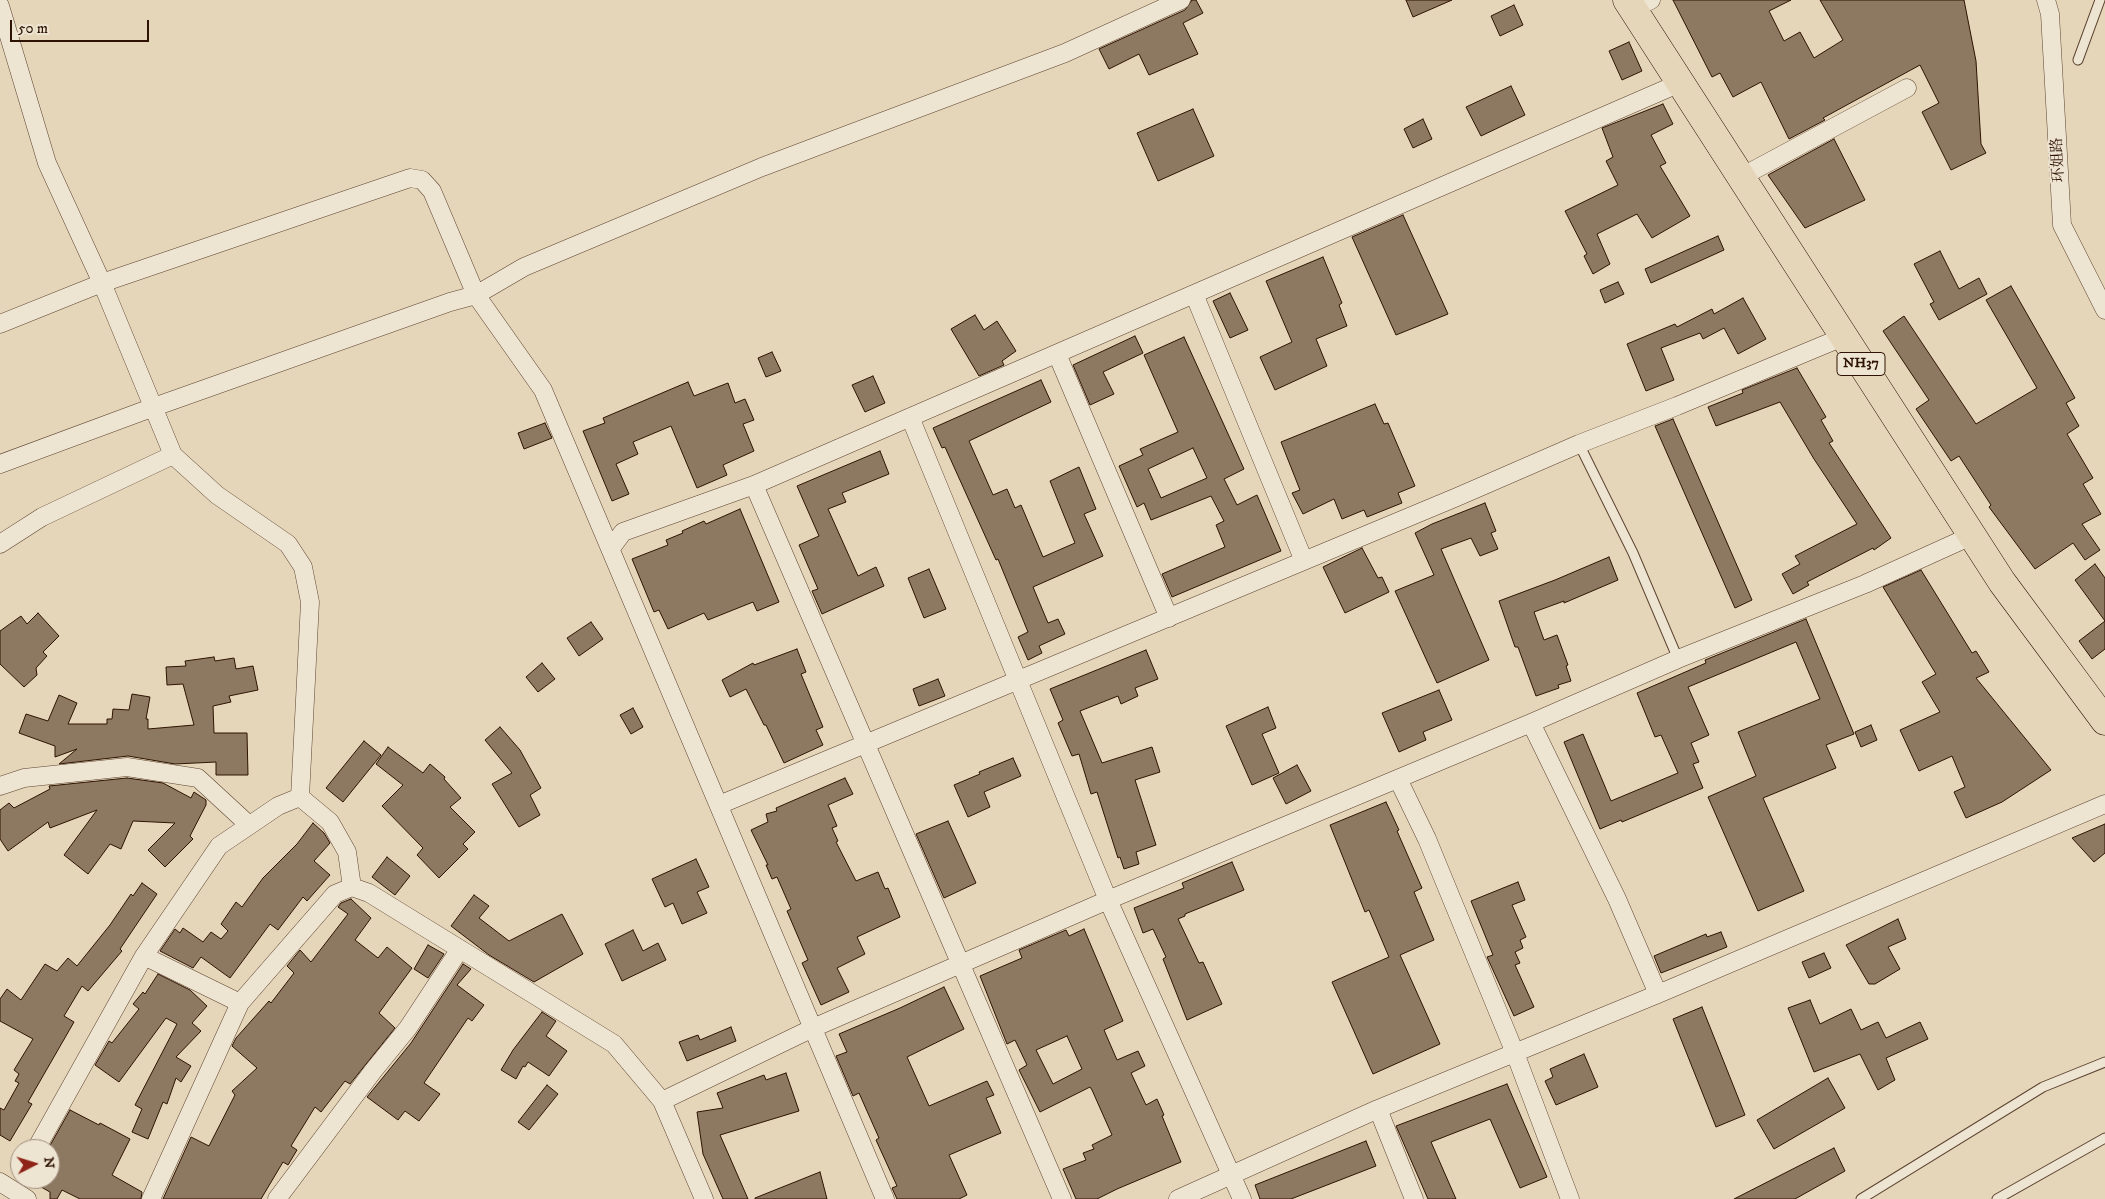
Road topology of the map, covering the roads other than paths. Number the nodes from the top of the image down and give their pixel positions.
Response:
1 (1181, 0) edge
2 (2046, 0) edge
3 (2100, 0) edge
4 (1637, 3) edge
5 (0, 6) edge
6 (2078, 60) dead end
7 (1680, 83) junction
8 (1907, 88) dead end
9 (1740, 177) junction
10 (102, 283) junction
11 (1194, 294) junction
12 (476, 295) junction
13 (2105, 310) edge
14 (0, 324) edge
15 (1843, 337) junction
16 (1057, 354) junction
17 (154, 407) junction
18 (910, 417) junction
19 (1580, 444) junction
20 (173, 454) junction
21 (0, 464) edge
22 (754, 485) junction
23 (1971, 536) junction
24 (0, 544) edge
25 (610, 548) junction
26 (1304, 561) junction
27 (1169, 618) junction
28 (1678, 659) junction
29 (1018, 680) junction
30 (2105, 721) edge
31 (1531, 722) junction
32 (866, 744) junction
33 (1398, 779) junction
34 (0, 786) edge
35 (300, 797) junction
36 (2105, 804) edge
37 (719, 805) junction
38 (249, 825) junction
39 (352, 887) junction
40 (1108, 900) junction
41 (460, 949) junction
42 (144, 956) junction
43 (961, 964) junction
44 (1658, 994) junction
45 (240, 1003) junction
46 (813, 1028) junction
47 (1515, 1053) junction
48 (2105, 1062) edge
49 (662, 1101) junction
50 (1378, 1109) junction
51 (2105, 1138) edge
52 (42, 1139) edge
53 (1232, 1176) junction
54 (1873, 1196) edge
55 (151, 1199) edge
56 (277, 1199) edge
57 (704, 1199) edge
58 (885, 1199) edge
59 (1062, 1199) edge
60 (1178, 1199) edge
61 (1242, 1199) edge
62 (1414, 1199) edge
63 (1570, 1199) edge
64 (1861, 1199) edge
65 (1997, 1199) edge

1 - 12 street
2 - 13 street, 环姐路
3 - 6 lane
4 - 7 highway, NH37
5 - 10 street
7 - 9 highway, NH37
7 - 11 street
8 - 9 street
9 - 15 highway, NH37
10 - 12 street
10 - 14 street
10 - 17 street
11 - 16 street
11 - 26 street
12 - 17 street
12 - 25 street
15 - 19 street
15 - 23 highway, NH37
16 - 18 street
16 - 27 street
17 - 20 street
17 - 21 street
18 - 22 street
18 - 29 street
19 - 26 street
19 - 28 lane
20 - 24 street
20 - 35 street
22 - 25 street
22 - 32 street
23 - 28 street
23 - 30 highway, NH37
25 - 37 street
26 - 27 street
27 - 29 street
28 - 31 street
29 - 32 street
29 - 40 street
31 - 33 street
31 - 44 street
32 - 37 street
32 - 43 street
33 - 40 street
33 - 47 street
34 - 38 street
35 - 38 street
35 - 39 street
36 - 44 street
37 - 46 street
38 - 42 street
39 - 41 street
39 - 45 street
40 - 43 street
40 - 53 street
41 - 49 street
41 - 56 street
42 - 45 street
42 - 52 street
43 - 46 street
43 - 59 street
44 - 47 street
45 - 55 street
46 - 49 street
46 - 58 street
47 - 50 street
47 - 63 street
48 - 54 lane
49 - 57 street
50 - 53 street
50 - 62 street
51 - 65 lane
53 - 60 street
53 - 61 street
54 - 64 lane

